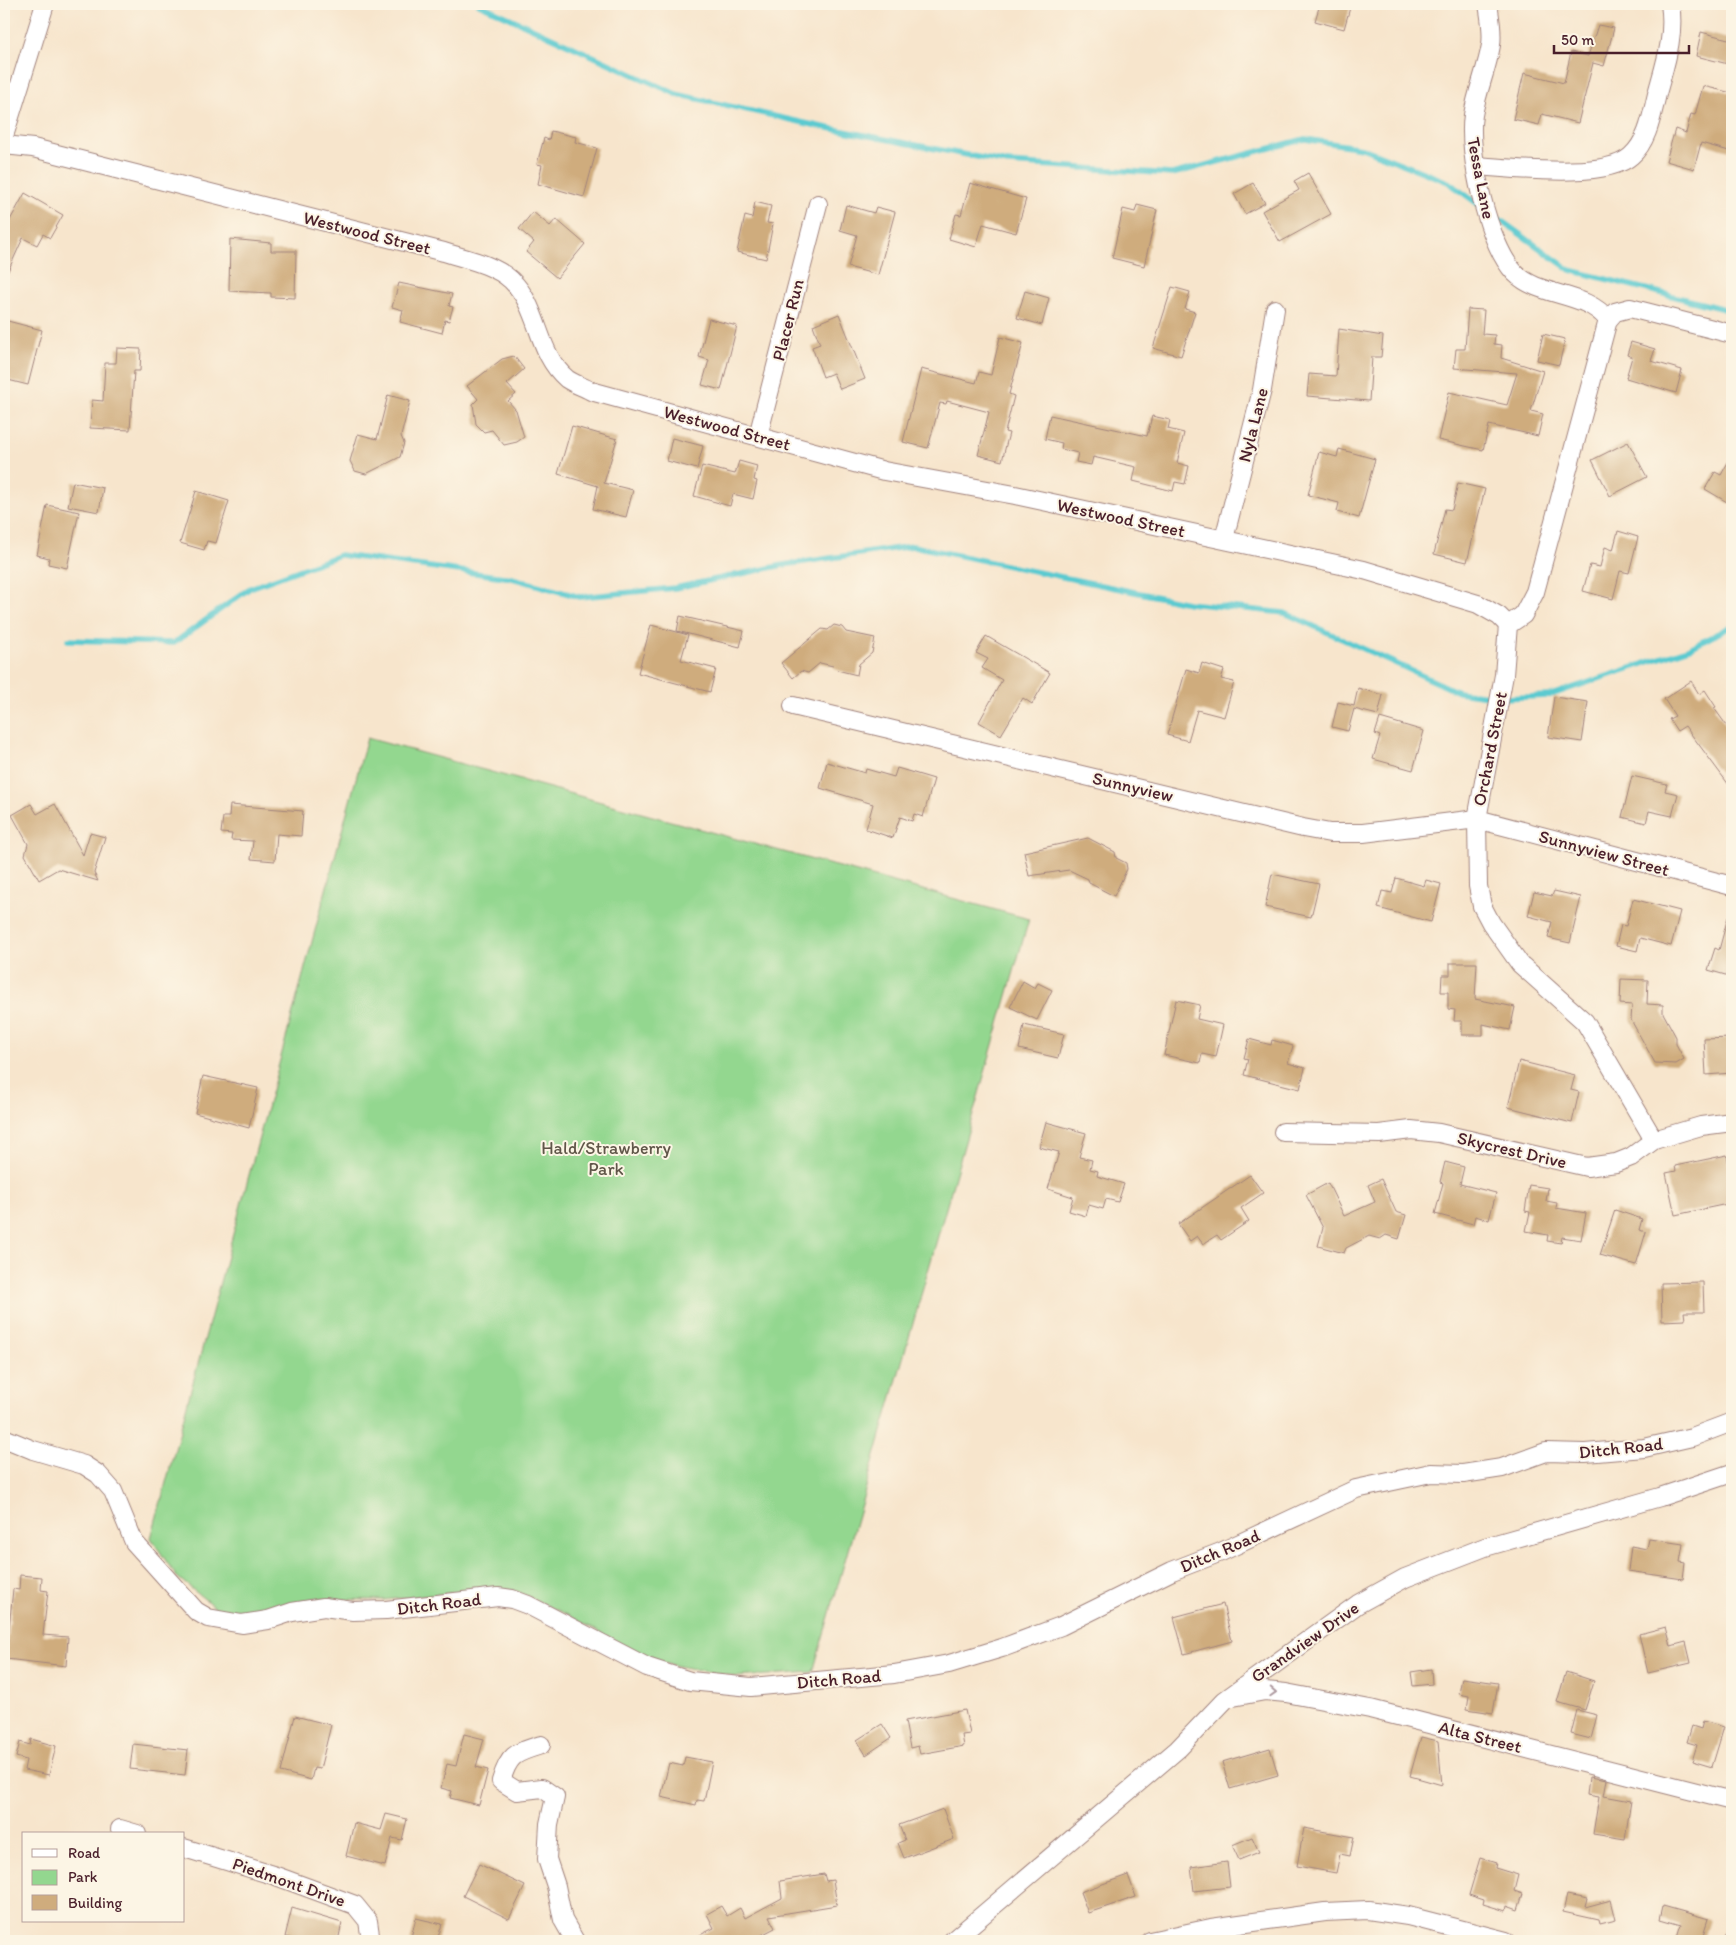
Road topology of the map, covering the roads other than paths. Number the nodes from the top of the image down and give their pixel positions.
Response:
1 (45, 4) edge
2 (1488, 4) edge
3 (1670, 4) edge
4 (4, 136) edge
5 (4, 145) edge
6 (1476, 166) junction
7 (818, 204) dead end
8 (1275, 309) dead end
9 (1608, 320) junction
10 (1732, 334) edge
11 (758, 436) junction
12 (1224, 539) junction
13 (1508, 625) junction
14 (793, 706) dead end
15 (1476, 819) junction
16 (1732, 886) edge
17 (1732, 1122) edge
18 (1283, 1132) dead end
19 (1654, 1140) junction
20 (1732, 1422) edge
21 (4, 1438) edge
22 (1732, 1473) edge
23 (1225, 1700) junction
24 (541, 1746) dead end
25 (1732, 1801) edge
26 (120, 1829) dead end
27 (130, 1832) edge
28 (185, 1848) edge
29 (372, 1941) edge
30 (575, 1941) edge
31 (952, 1941) edge
32 (1150, 1941) edge
33 (1506, 1941) edge

1 - 4 street
2 - 6 street, Tessa Lane
3 - 6 street
5 - 11 street, Westwood Street
6 - 9 street, Tessa Lane
7 - 11 street, Placer Run
8 - 12 street, Nyla Lane
9 - 10 street
9 - 13 street
11 - 12 street, Westwood Street
12 - 13 street, Westwood Street
13 - 15 street, Orchard Street
14 - 15 street, Sunnyview
15 - 16 street, Sunnyview Street
15 - 19 street, Orchard Street
17 - 19 street, Skycrest Drive
18 - 19 street, Skycrest Drive
20 - 21 street, Ditch Road
22 - 23 street, Grandview Drive
23 -> 25 street, Alta Street
23 - 31 street, Grandview Drive
24 - 30 street
26 - 27 street
28 - 29 street, Piedmont Drive
32 - 33 street

